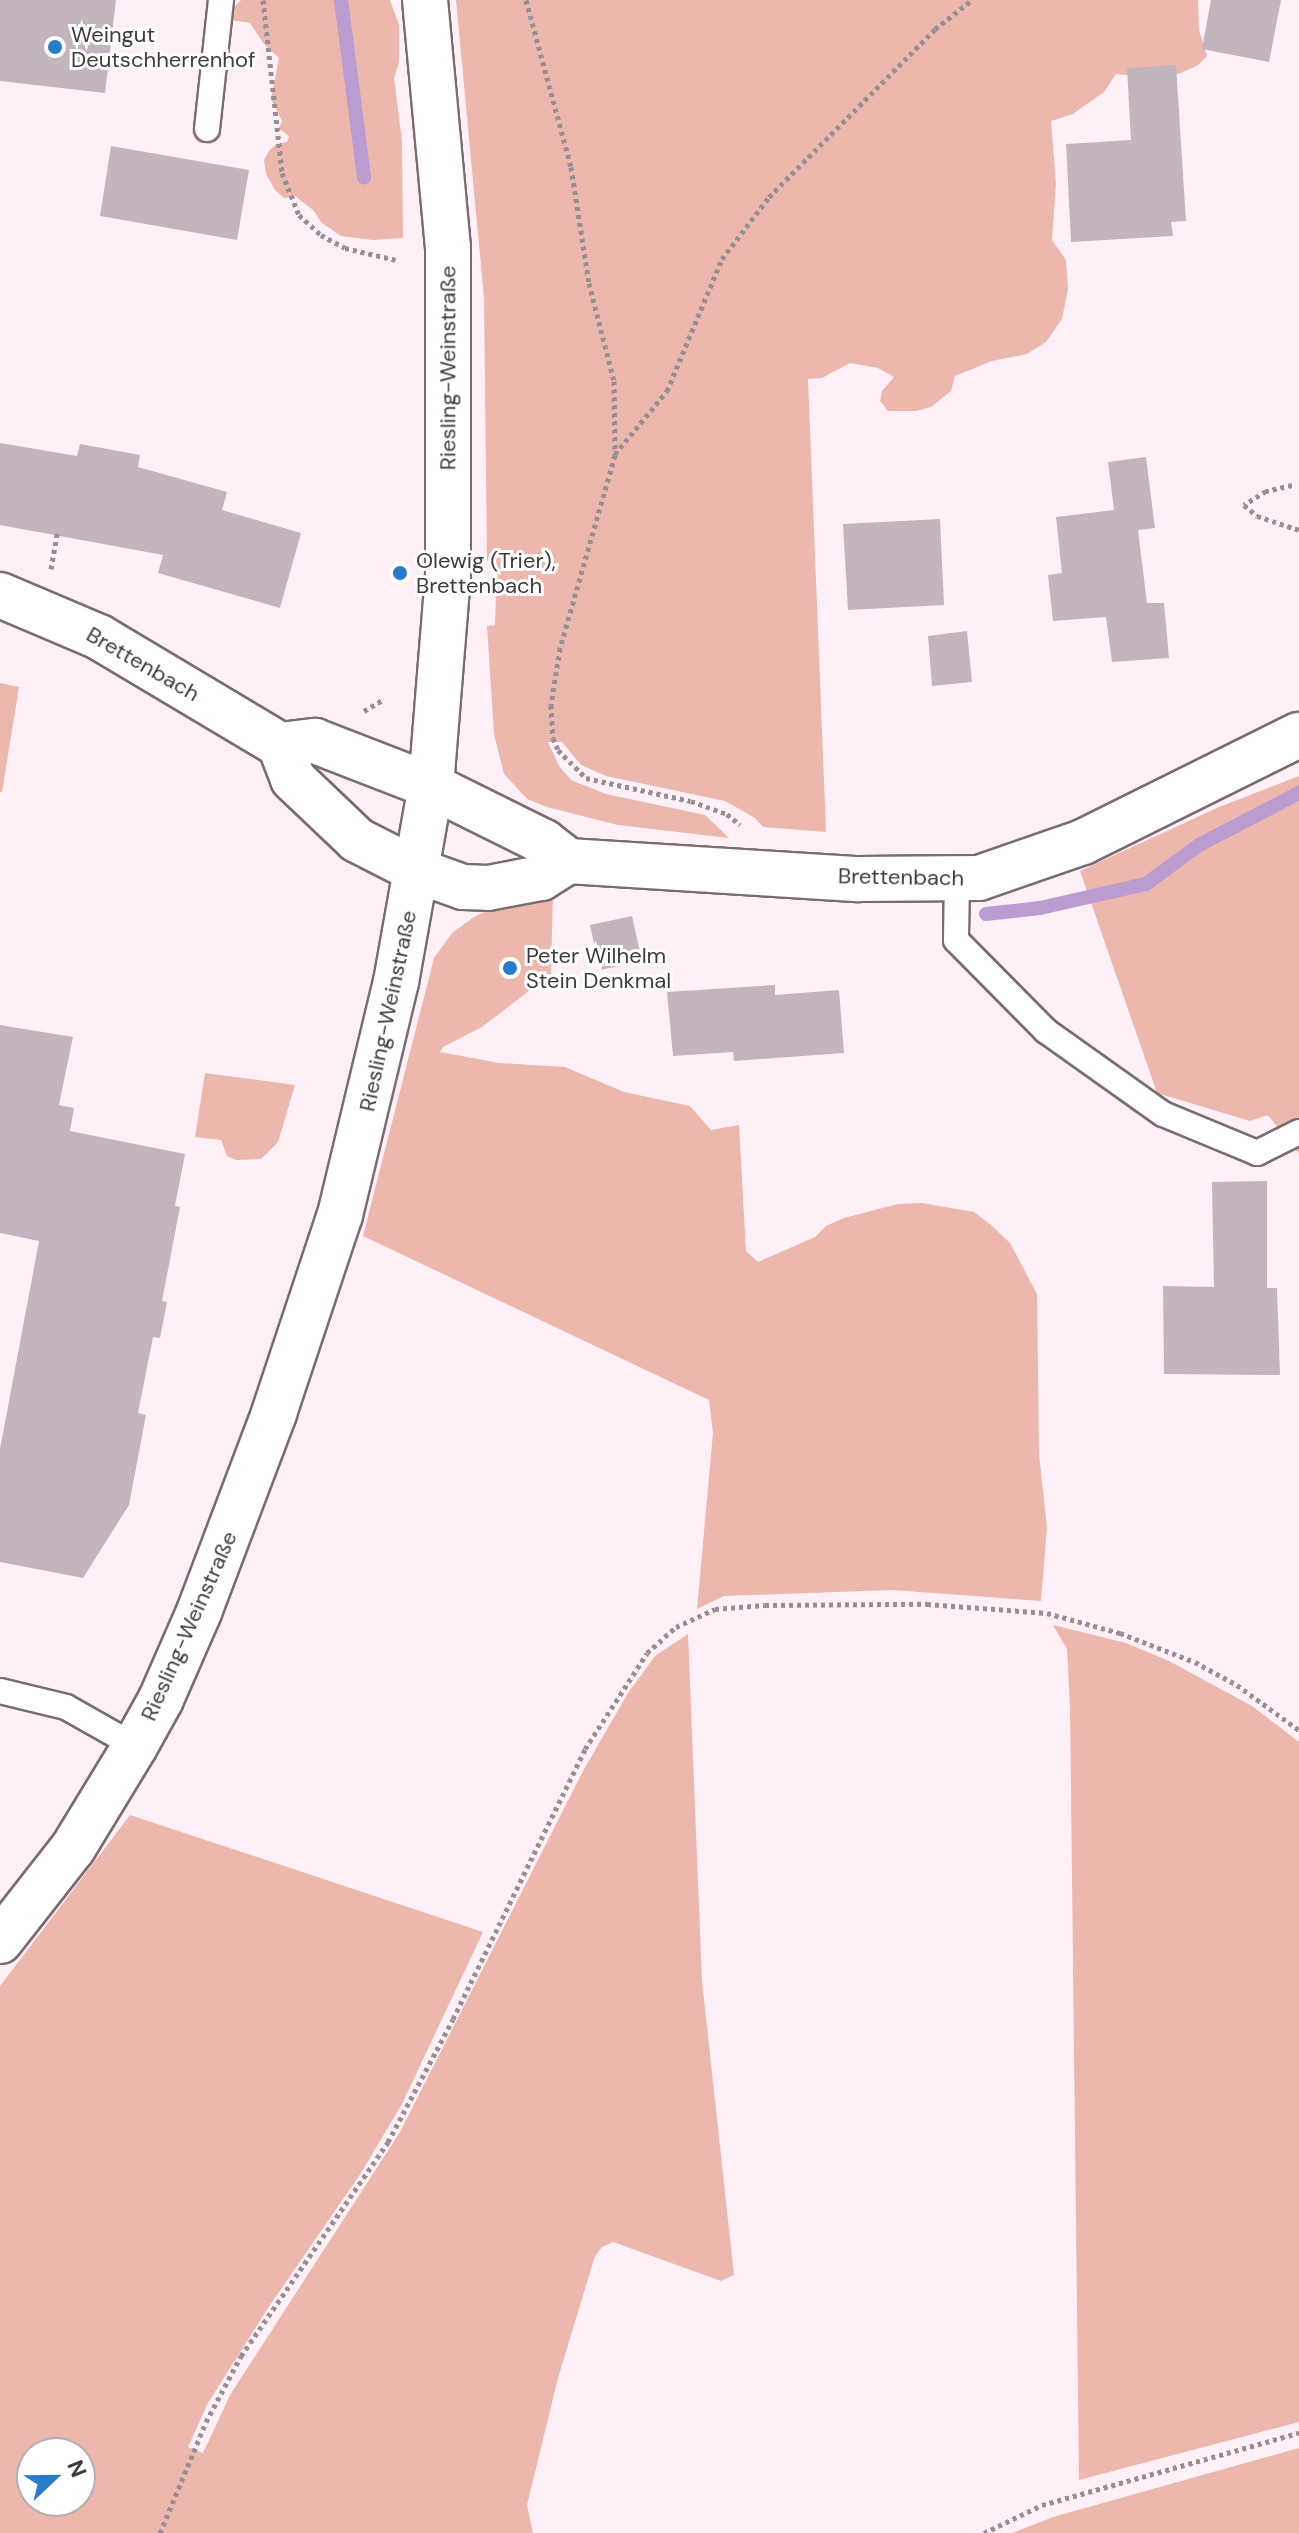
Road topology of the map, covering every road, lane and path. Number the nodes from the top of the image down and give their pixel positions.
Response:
1 (221, 0) edge
2 (263, 0) edge
3 (425, 0) edge
4 (526, 0) edge
5 (972, 0) edge
6 (207, 129) dead end
7 (396, 260) dead end
8 (615, 455) junction
9 (1292, 485) dead end
10 (1299, 530) edge
11 (57, 534) dead end
12 (50, 576) dead end
13 (0, 595) edge
14 (1299, 735) edge
15 (280, 745) junction
16 (431, 786) junction
17 (568, 861) junction
18 (418, 871) junction
19 (752, 871) junction
20 (957, 880) junction
21 (1299, 1132) edge
22 (0, 1691) edge
23 (1299, 1730) edge
24 (135, 1746) junction
25 (0, 1941) edge
26 (1299, 2433) edge
27 (160, 2533) edge
28 (984, 2533) edge

1 - 6 lane
2 - 7 path
3 - 16 main road, Riesling-Weinstraße
4 - 8 path
5 - 8 path
8 - 19 path
9 - 10 path
11 - 12 path
13 - 15 main road, Brettenbach
14 - 20 main road, Brettenbach
15 - 16 main road
15 - 18 main road
16 - 17 main road
16 - 18 main road, Riesling-Weinstraße
17 - 18 main road
17 - 19 main road, Brettenbach
18 - 24 main road, Riesling-Weinstraße
19 - 20 main road, Brettenbach
20 - 21 lane
22 - 24 lane
23 - 27 path
24 - 25 main road, Riesling-Weinstraße
26 - 28 path

